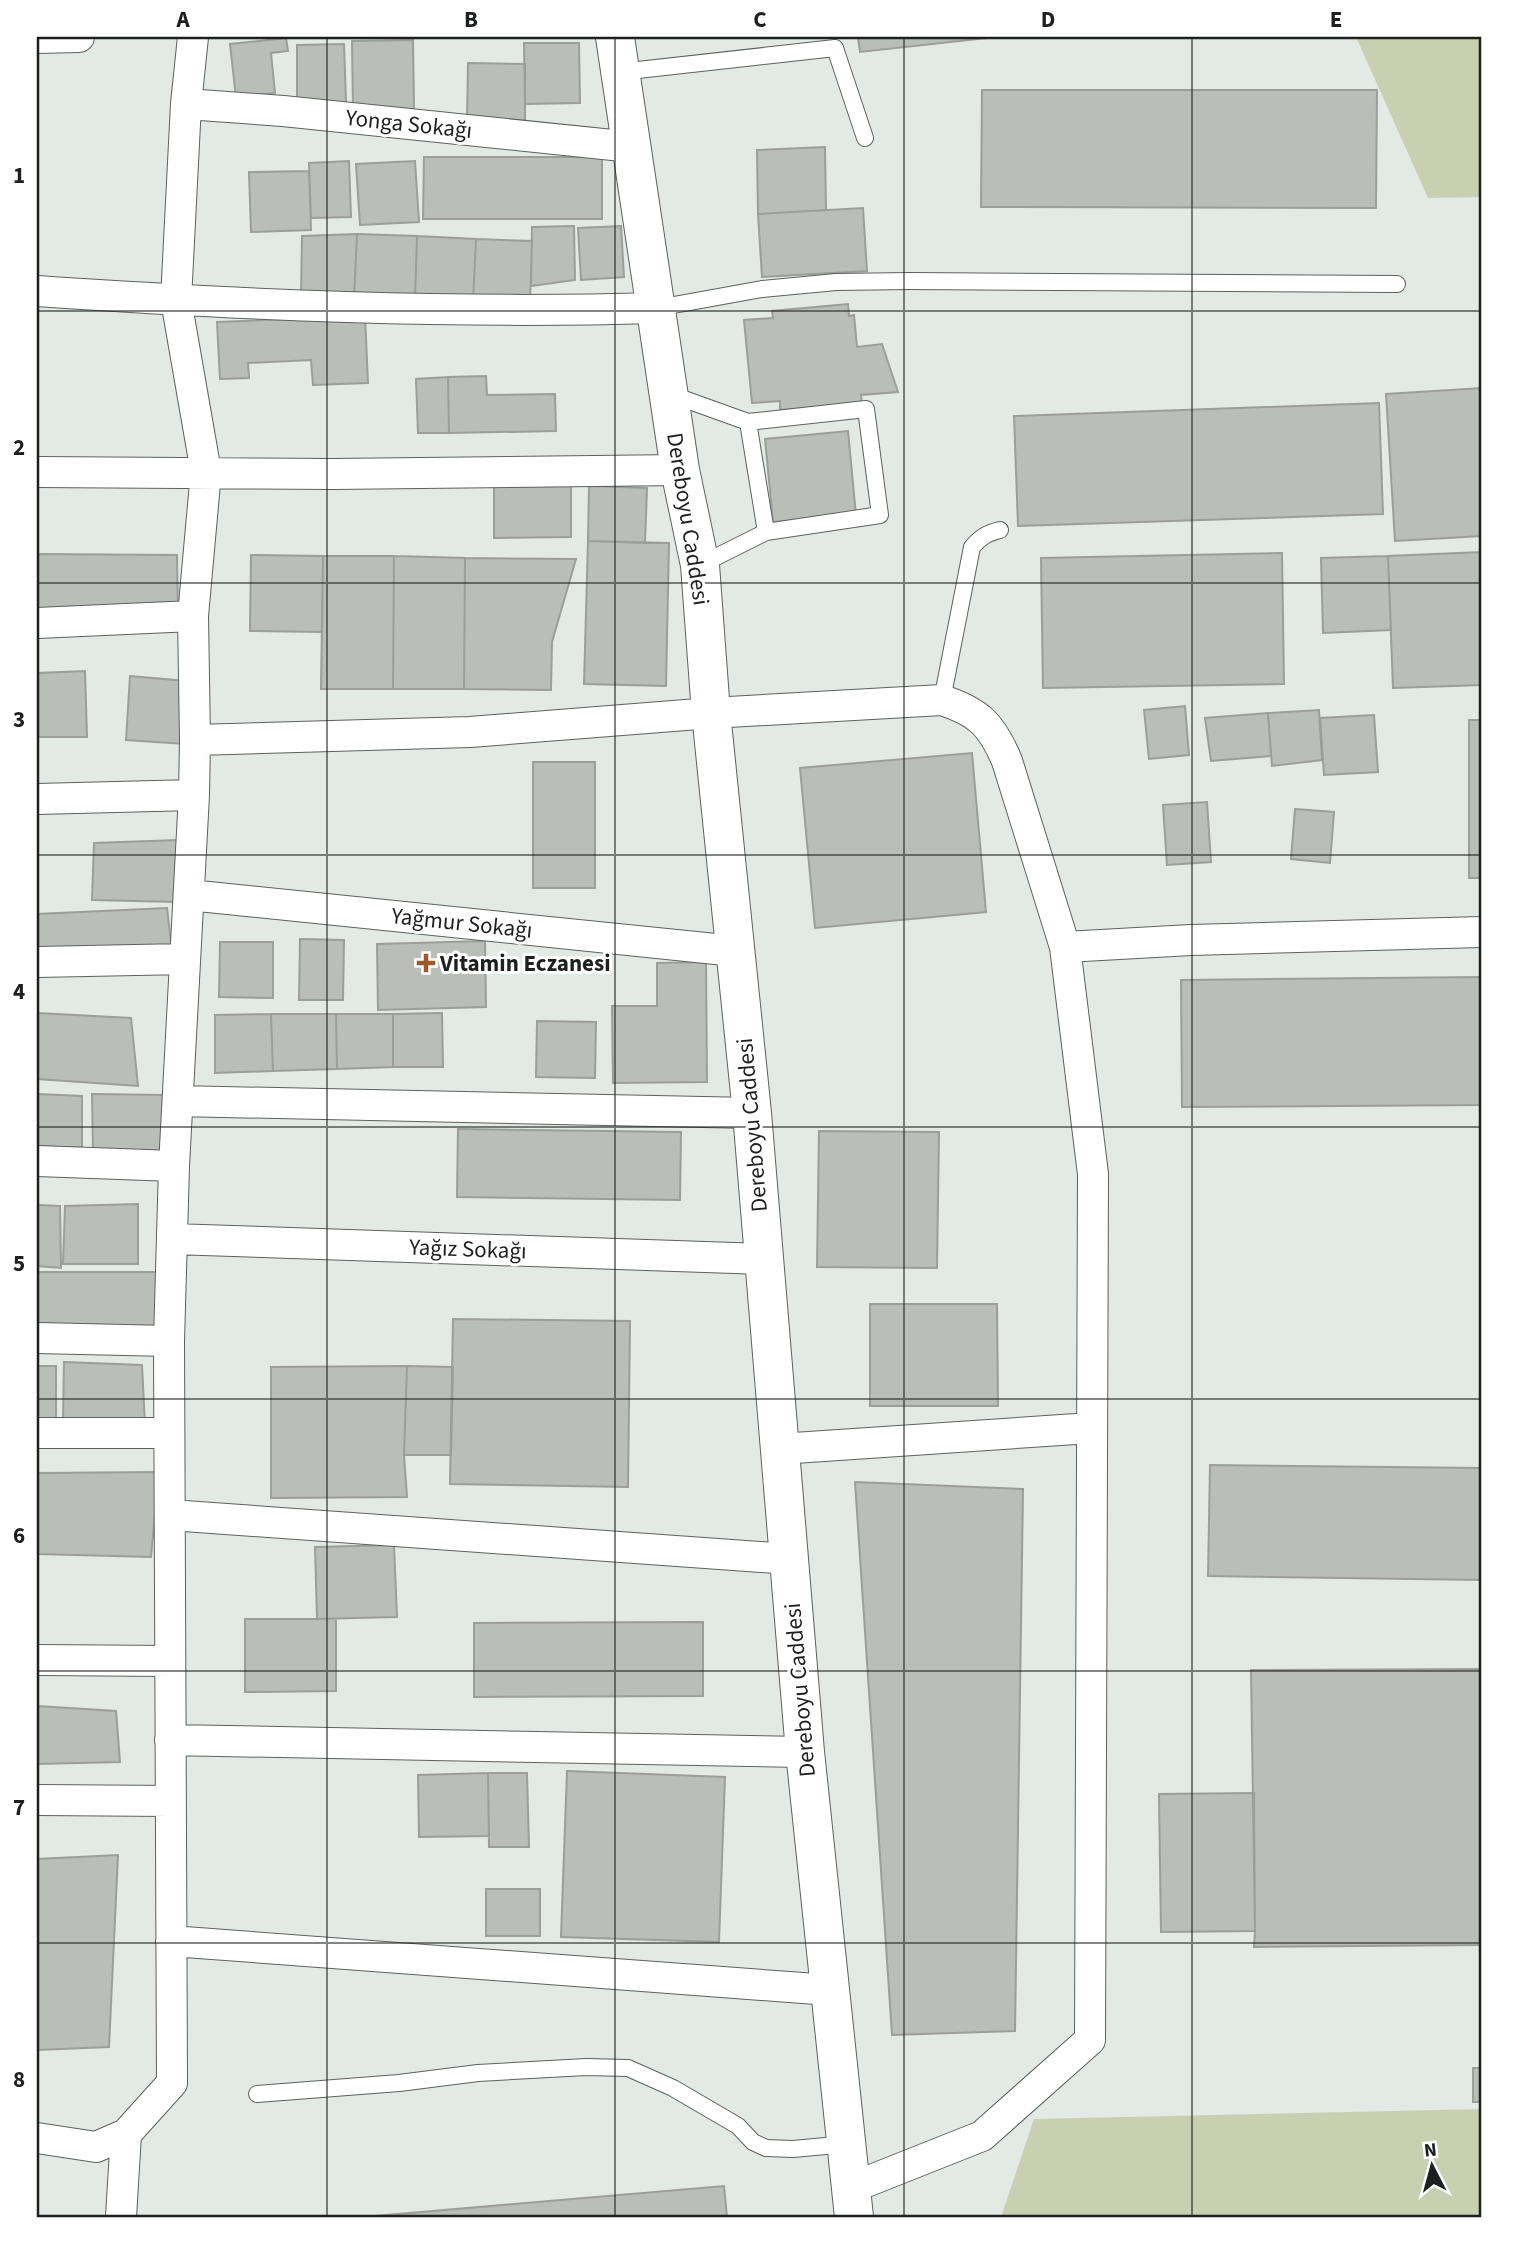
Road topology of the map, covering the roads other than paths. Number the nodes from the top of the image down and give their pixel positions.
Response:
1 (37, 37) edge
2 (79, 37) edge
3 (193, 37) edge
4 (617, 54) edge
5 (186, 104) junction
6 (865, 138) dead end
7 (632, 147) junction
8 (1397, 284) dead end
9 (37, 291) edge
10 (176, 300) junction
11 (657, 309) junction
12 (668, 393) junction
13 (748, 422) junction
14 (680, 470) junction
15 (37, 472) edge
16 (206, 472) junction
17 (1000, 530) dead end
18 (766, 532) junction
19 (700, 565) junction
20 (193, 616) junction
21 (37, 622) edge
22 (942, 700) junction
23 (711, 713) junction
24 (195, 740) junction
25 (194, 795) junction
26 (37, 799) edge
27 (188, 895) junction
28 (1482, 932) edge
29 (1065, 947) junction
30 (735, 951) junction
31 (185, 959) junction
32 (37, 962) edge
33 (178, 1101) junction
34 (752, 1113) junction
35 (37, 1161) edge
36 (174, 1166) junction
37 (172, 1239) junction
38 (764, 1259) junction
39 (37, 1338) edge
40 (169, 1341) junction
41 (1091, 1428) junction
42 (37, 1433) edge
43 (169, 1433) junction
44 (779, 1449) junction
45 (170, 1515) junction
46 (789, 1559) junction
47 (37, 1660) edge
48 (170, 1661) junction
49 (170, 1740) junction
50 (805, 1752) junction
51 (37, 1800) edge
52 (171, 1801) junction
53 (171, 1941) junction
54 (830, 1990) junction
55 (257, 2094) dead end
56 (126, 2134) junction
57 (37, 2138) edge
58 (847, 2144) junction
59 (853, 2202) edge
60 (121, 2217) edge

1 - 2 street
3 - 5 street
4 - 6 lane
4 - 7 main road, Dereboyu Caddesi
5 - 7 street, Yonga Sokağı
5 - 10 street
7 - 11 main road, Dereboyu Caddesi
8 - 11 lane
9 - 10 street
10 - 11 street
10 - 16 street
11 - 12 main road, Dereboyu Caddesi
12 - 13 lane
12 - 14 main road, Dereboyu Caddesi
13 - 18 lane
13 - 18 lane
14 - 16 street
14 - 19 main road, Dereboyu Caddesi
15 - 16 street
16 - 20 street
17 - 22 lane
18 - 19 lane
19 - 23 main road, Dereboyu Caddesi
20 - 21 street
20 - 24 street
22 - 23 street
22 - 29 street
23 - 24 street
23 - 30 main road, Dereboyu Caddesi
24 - 25 street
25 - 26 street
25 - 27 street
27 - 30 street, Yağmur Sokağı
27 - 31 street
28 - 29 street
29 - 41 street
30 - 34 main road, Dereboyu Caddesi
31 - 32 street
31 - 33 street
33 - 34 street
33 - 36 street
34 - 38 main road, Dereboyu Caddesi
35 - 36 street
36 - 37 street
37 - 38 street, Yağız Sokağı
37 - 40 street
38 - 44 main road, Dereboyu Caddesi
39 - 40 street
40 - 43 street
41 - 44 street
41 - 59 street
42 - 43 street
43 - 45 street
44 - 46 main road, Dereboyu Caddesi
45 - 46 street
45 - 48 street
46 - 50 main road, Dereboyu Caddesi
47 - 48 street
48 - 49 street
49 - 50 street
49 - 52 street
50 - 54 main road, Dereboyu Caddesi
51 - 52 street
52 - 53 street
53 - 54 street
53 - 56 street
54 - 58 main road, Dereboyu Caddesi
55 - 58 lane
56 - 57 street
56 - 60 street
58 - 59 main road, Dereboyu Caddesi

